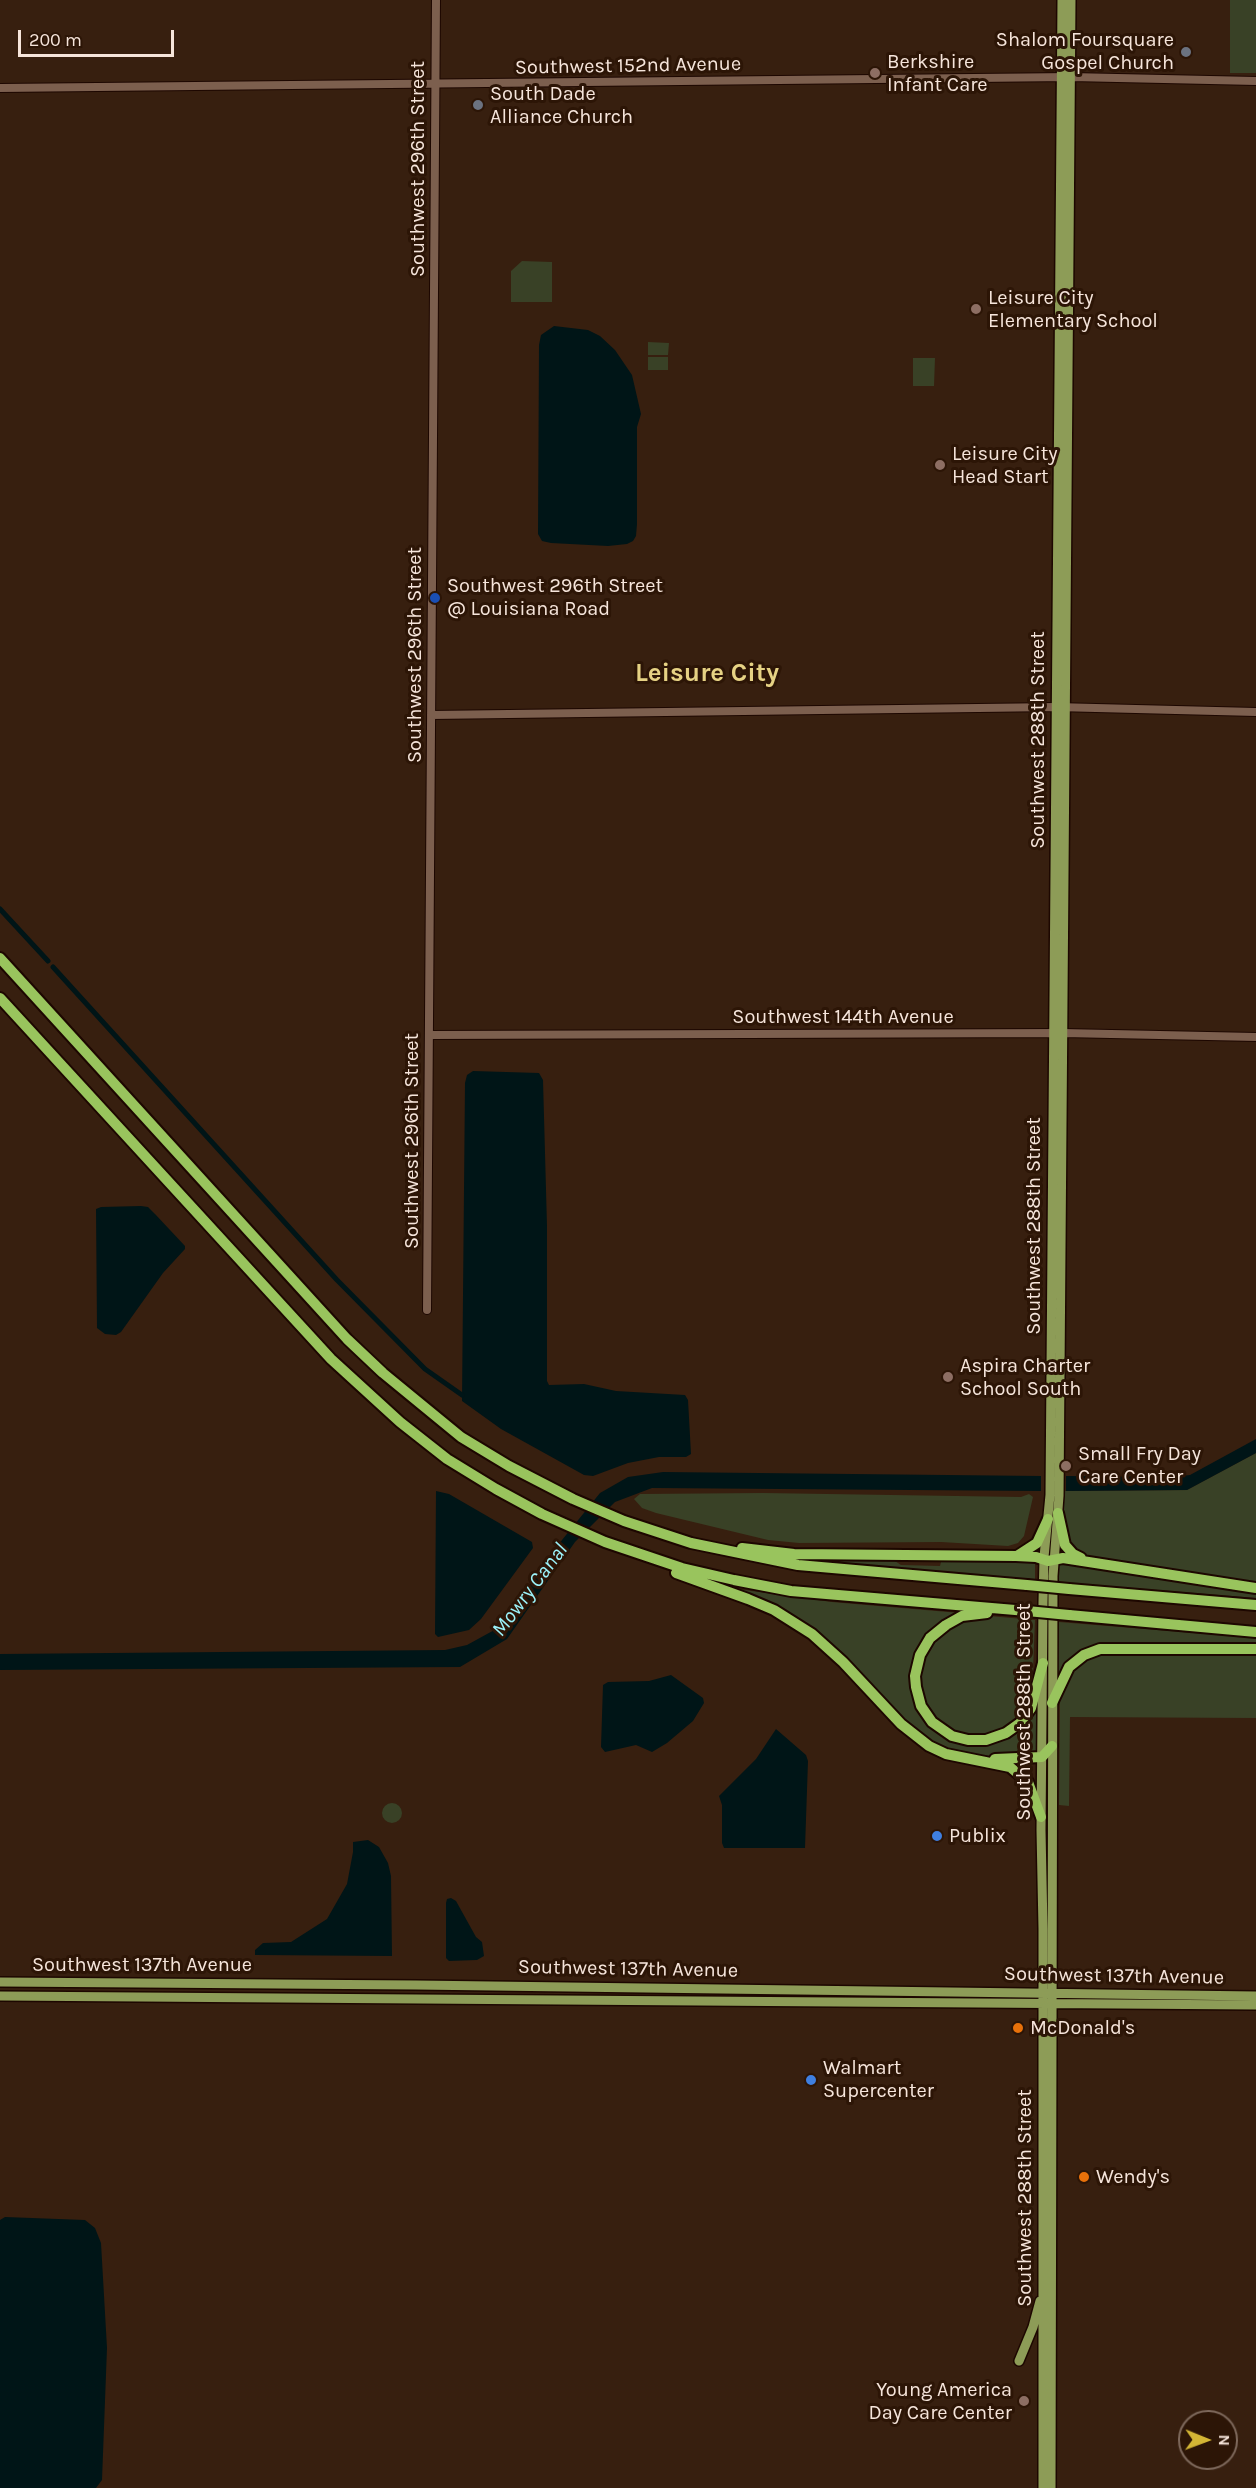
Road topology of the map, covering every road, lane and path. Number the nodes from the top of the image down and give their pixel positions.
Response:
1 (436, 0) edge
2 (1062, 0) edge
3 (1071, 0) edge
4 (1066, 77) junction
5 (1256, 81) edge
6 (435, 85) junction
7 (0, 88) edge
8 (1061, 707) junction
9 (1256, 711) edge
10 (431, 715) junction
11 (0, 958) edge
12 (0, 998) edge
13 (1058, 1033) junction
14 (429, 1035) junction
15 (1256, 1037) edge
16 (427, 1310) dead end
17 (1058, 1513) junction
18 (1048, 1519) junction
19 (658, 1533) junction
20 (604, 1542) junction
21 (1016, 1556) junction
22 (1049, 1560) junction
23 (1084, 1560) junction
24 (1256, 1588) edge
25 (1256, 1605) edge
26 (1010, 1610) junction
27 (1256, 1632) edge
28 (1256, 1649) edge
29 (1042, 1663) junction
30 (1052, 1702) junction
31 (1052, 1746) junction
32 (1042, 1757) junction
33 (986, 1760) junction
34 (1041, 1817) junction
35 (0, 1982) edge
36 (584, 1987) junction
37 (825, 1990) junction
38 (1048, 1994) junction
39 (0, 1996) edge
40 (1256, 1996) edge
41 (584, 2000) junction
42 (1135, 2000) junction
43 (748, 2002) junction
44 (1047, 2004) junction
45 (1256, 2006) edge
46 (1043, 2290) junction
47 (1018, 2361) dead end
48 (1047, 2416) junction
49 (1043, 2488) edge
50 (1051, 2488) edge

1 - 6 street, Southwest 296th Street
2 - 4 main road, Southwest 288th Street
3 - 4 main road, Southwest 288th Street
4 - 5 street, Southwest 152nd Avenue
4 - 6 street, Southwest 152nd Avenue
4 - 8 main road, Southwest 288th Street
6 - 7 street, Southwest 152nd Avenue
6 - 10 street, Southwest 296th Street
8 - 9 street
8 - 10 street
8 - 13 main road, Southwest 288th Street
10 - 14 street, Southwest 296th Street
11 - 19 highway
12 - 20 highway
13 - 14 street, Southwest 144th Avenue
13 - 15 street, Southwest 144th Avenue
13 - 17 main road, Southwest 288th Street
13 - 18 main road, Southwest 288th Street
14 - 16 street, Southwest 296th Street
17 - 22 main road, Southwest 288th Street
17 - 23 highway
18 - 21 highway
18 - 22 main road, Southwest 288th Street
19 - 21 highway
19 - 25 highway, bridge
20 - 26 highway
20 - 33 highway
21 - 22 highway
22 - 23 highway
22 - 29 main road, Southwest 288th Street
22 - 30 main road, Southwest 288th Street
23 - 24 highway
26 - 27 highway, bridge
26 - 29 highway
28 - 30 highway
29 - 32 main road, Southwest 288th Street
30 - 31 main road, Southwest 288th Street
31 - 32 highway
31 - 38 main road, Southwest 288th Street
32 - 33 highway
32 - 34 main road, Southwest 288th Street
33 - 34 highway
34 - 38 main road, Southwest 288th Street
35 - 36 main road, Southwest 137th Avenue
36 - 37 main road, Southwest 137th Avenue
36 - 41 main road
37 - 38 main road, Southwest 137th Avenue
37 - 43 main road
38 - 42 main road, Southwest 137th Avenue
38 - 44 main road, Southwest 288th Street
39 - 41 main road, Southwest 137th Avenue
40 - 42 main road, Southwest 137th Avenue
41 - 43 main road, Southwest 137th Avenue
42 - 44 main road, Southwest 137th Avenue
42 - 45 main road, Southwest 137th Avenue
43 - 44 main road, Southwest 137th Avenue
44 - 46 main road, Southwest 288th Street
44 - 48 main road, Southwest 288th Street
46 - 47 main road
46 - 48 main road, Southwest 288th Street
48 - 49 main road, Southwest 288th Street
48 - 50 main road, Southwest 288th Street

